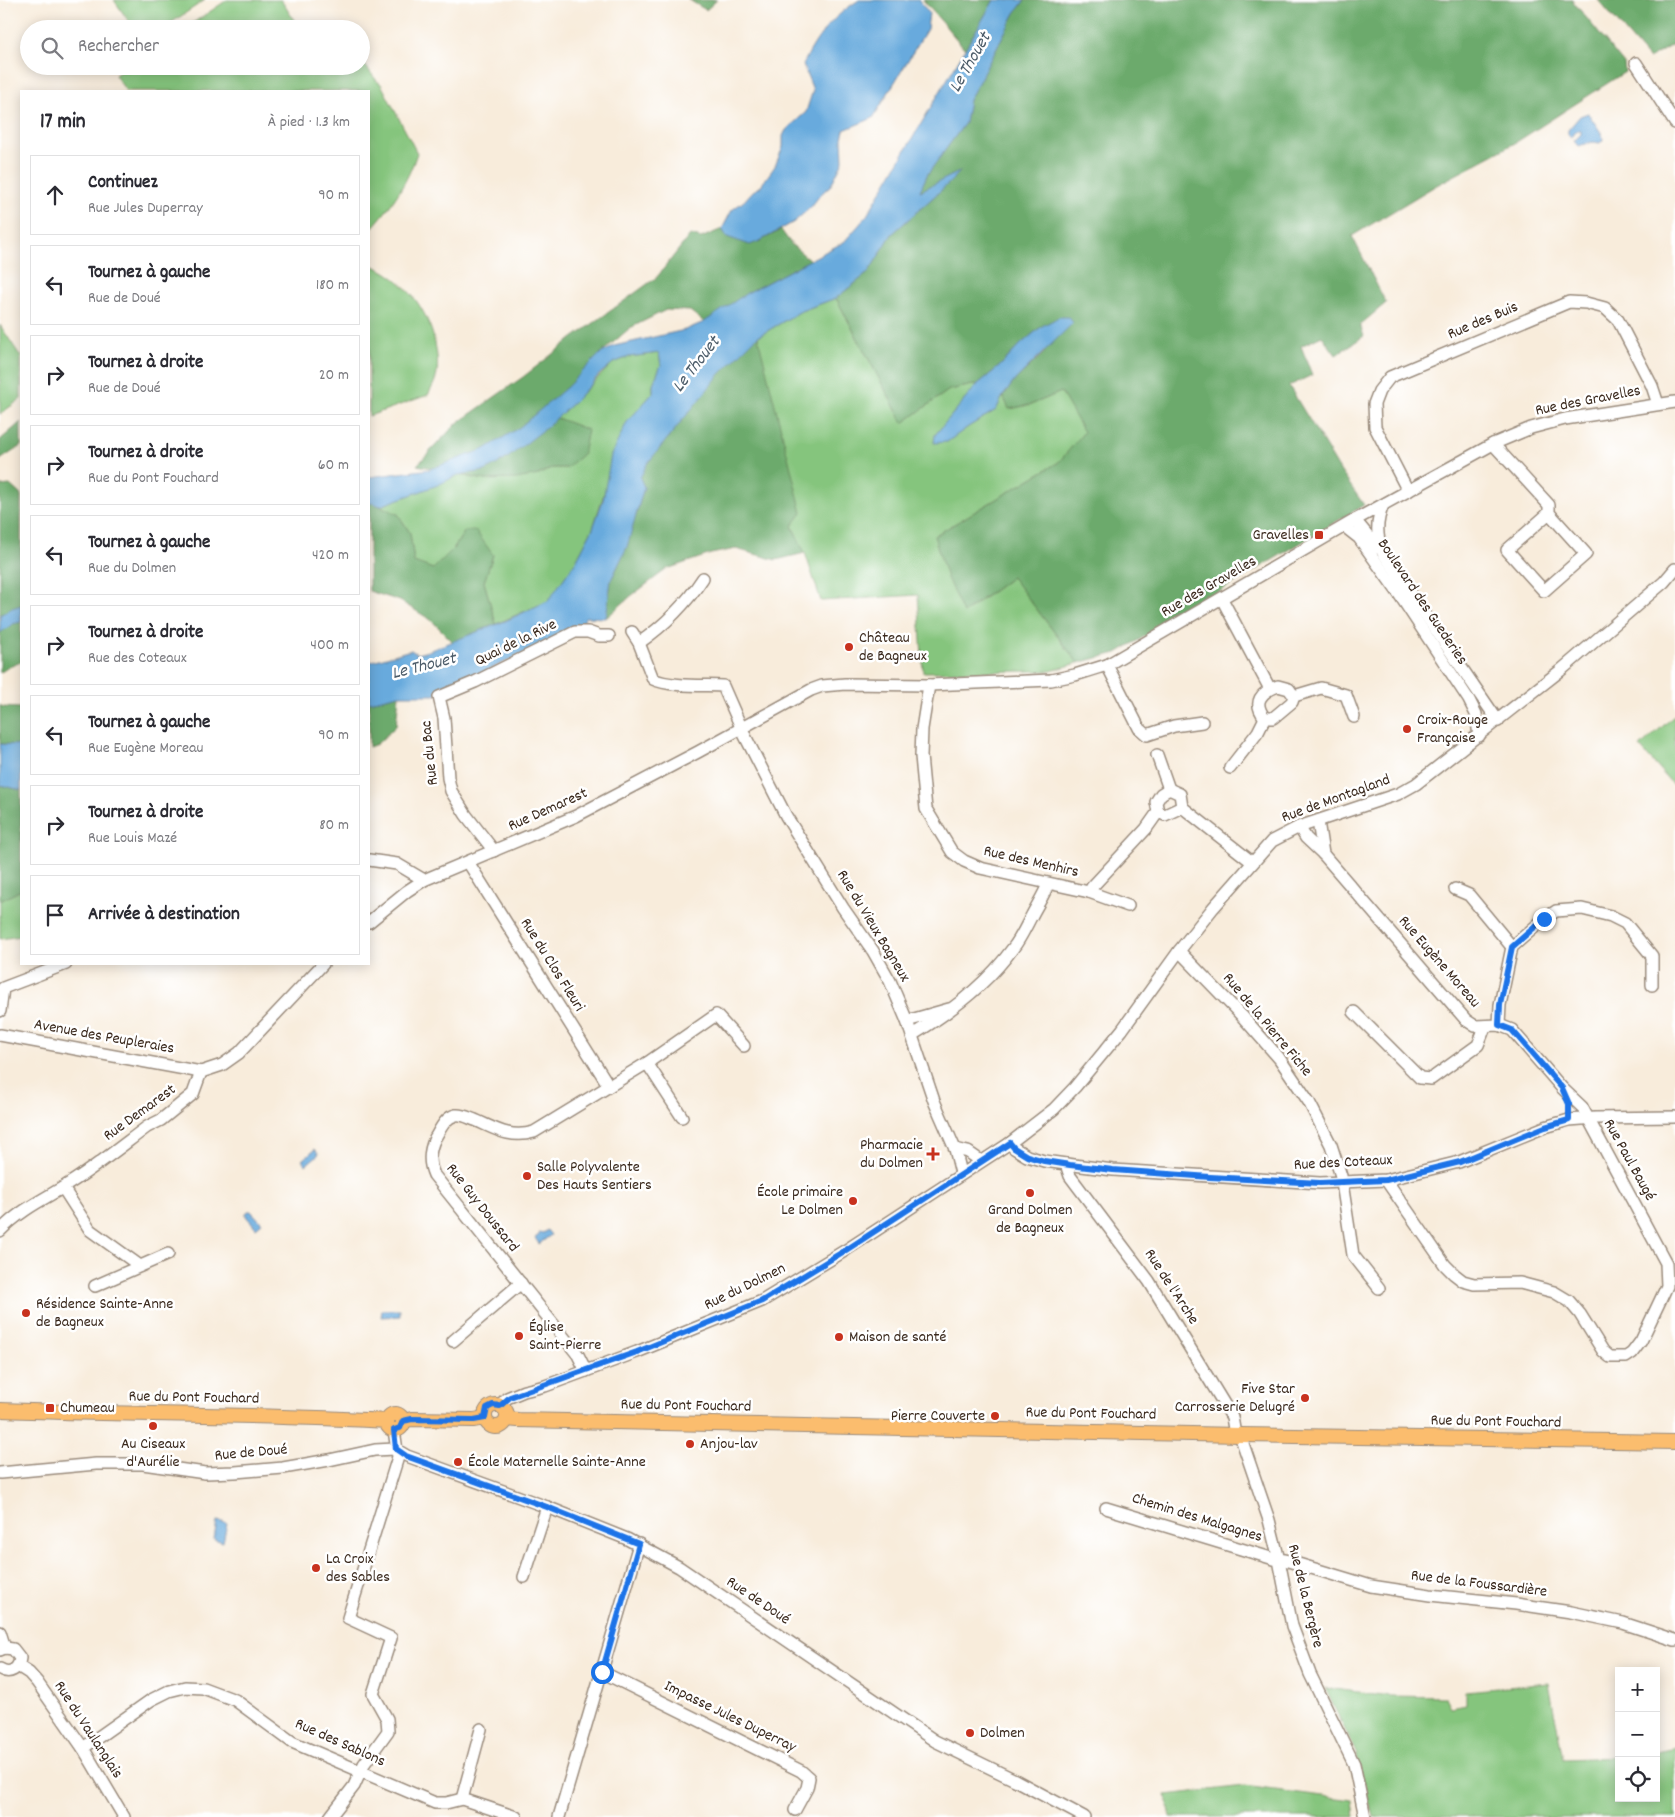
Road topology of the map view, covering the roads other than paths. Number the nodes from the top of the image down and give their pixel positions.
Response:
1 (1636, 63) dead end
2 (1675, 122) edge
3 (1675, 402) edge
4 (1658, 404) junction
5 (1493, 444) junction
6 (1408, 491) junction
7 (1383, 506) junction
8 (1549, 513) junction
9 (1355, 520) junction
10 (1345, 527) junction
11 (1383, 553) junction
12 (1675, 570) edge
13 (703, 578) dead end
14 (1222, 599) junction
15 (632, 632) dead end
16 (610, 636) dead end
17 (640, 643) junction
18 (1107, 665) junction
19 (929, 685) junction
20 (1270, 688) junction
21 (1294, 696) junction
22 (439, 697) joint
23 (1469, 700) junction
24 (1354, 717) dead end
25 (1264, 718) junction
26 (1202, 722) dead end
27 (1494, 724) junction
28 (742, 729) junction
29 (1479, 736) junction
30 (1157, 754) dead end
31 (1230, 768) dead end
32 (1169, 789) junction
33 (1182, 807) junction
34 (1158, 812) junction
35 (1318, 821) junction
36 (1299, 827) junction
37 (494, 851) junction
38 (1324, 854) junction
39 (370, 860) edge
40 (468, 862) junction
41 (1252, 862) junction
42 (424, 880) junction
43 (1048, 884) junction
44 (1455, 889) dead end
45 (1089, 892) junction
46 (1128, 906) dead end
47 (370, 921) edge
48 (1512, 947) junction
49 (1179, 951) junction
50 (63, 965) edge
51 (322, 965) edge
52 (1652, 985) dead end
53 (949, 1009) junction
54 (0, 1011) edge
55 (1354, 1012) dead end
56 (907, 1021) junction
57 (1499, 1025) junction
58 (1485, 1027) junction
59 (0, 1035) edge
60 (912, 1035) junction
61 (744, 1046) dead end
62 (647, 1063) junction
63 (201, 1072) junction
64 (609, 1086) junction
65 (1562, 1088) junction
66 (1675, 1116) edge
67 (682, 1117) dead end
68 (1587, 1118) junction
69 (1569, 1120) junction
70 (1010, 1143) junction
71 (955, 1149) junction
72 (981, 1161) junction
73 (1066, 1164) junction
74 (961, 1173) junction
75 (1386, 1180) junction
76 (1342, 1182) junction
77 (63, 1188) junction
78 (0, 1231) edge
79 (168, 1254) dead end
80 (140, 1266) junction
81 (521, 1283) junction
82 (95, 1286) dead end
83 (1671, 1287) edge
84 (1379, 1288) dead end
85 (453, 1341) dead end
86 (586, 1371) junction
87 (500, 1406) junction
88 (0, 1410) edge
89 (485, 1418) junction
90 (507, 1419) junction
91 (395, 1424) junction
92 (1238, 1435) junction
93 (1675, 1442) edge
94 (396, 1449) junction
95 (0, 1473) edge
96 (547, 1507) junction
97 (1106, 1508) dead end
98 (639, 1544) junction
99 (1279, 1560) junction
100 (524, 1576) dead end
101 (0, 1632) edge
102 (1675, 1640) edge
103 (2, 1649) edge
104 (18, 1666) junction
105 (1, 1672) edge
106 (602, 1672) junction
107 (481, 1729) dead end
108 (83, 1748) junction
109 (361, 1771) junction
110 (462, 1799) junction
111 (795, 1810) dead end
112 (124, 1817) edge
113 (330, 1817) edge
114 (516, 1817) edge
115 (558, 1817) edge
116 (1084, 1817) edge
117 (1365, 1817) edge

1 - 2 street
3 - 4 street, Rue des Gravelles
4 - 5 street, Rue des Gravelles
4 - 6 street, Rue des Buis
5 - 6 street, Rue des Gravelles
5 - 8 street
6 - 7 street, Rue des Gravelles
7 - 9 street, Rue des Gravelles
7 - 11 street, Boulevard des Guederies
8 - 8 street
9 - 10 street, Rue des Gravelles
9 - 11 street, Boulevard des Guederies
10 - 14 street, Rue des Gravelles
10 - 23 street, Boulevard des Guederies
11 - 27 street, Boulevard des Guederies
12 - 27 street, Rue de Montagland
13 - 17 street
14 - 18 street, Rue des Gravelles
14 - 20 street
15 - 17 street
16 - 22 street, Quai de la Rive
17 - 28 street, Rue du Vieux Bagneux
18 - 19 street, Rue des Gravelles
18 - 26 street
19 - 28 street, Rue des Gravelles
19 - 43 street, Rue des Menhirs
20 - 21 street
20 - 25 street
21 - 24 street
21 - 25 street
22 - 37 street, Rue du Bac
23 - 27 street, Boulevard des Guederies
23 - 29 street, Boulevard des Guederies
25 - 31 street
27 - 29 street, Rue de Montagland
28 - 37 street, Rue Demarest
28 - 56 street, Rue du Vieux Bagneux
29 - 35 street, Rue de Montagland
30 - 32 street
32 - 33 street
32 - 34 street
33 - 34 street
33 - 41 street
34 - 45 street
35 - 36 street, Rue de Montagland
35 - 38 street
36 - 38 street, Rue Eugène Moreau
36 - 41 street, Rue de Montagland
37 - 40 street, Rue Demarest
38 - 58 street, Rue Eugène Moreau
39 - 42 street
40 - 42 street, Rue Demarest
40 - 64 street, Rue du Clos Fleuri
41 - 49 street, Rue de Montagland
42 - 47 street, Rue Demarest
43 - 45 street, Rue des Menhirs
43 - 53 street
44 - 48 street
45 - 46 street, Rue des Menhirs
48 - 52 street
48 - 57 street
49 - 70 street, Rue de Montagland
49 - 76 street, Rue de la Pierre Fiche
50 - 54 street
51 - 63 street
53 - 56 street
53 - 60 street
55 - 58 street
56 - 60 street, Rue du Vieux Bagneux
57 - 58 street, Rue Eugène Moreau
57 - 65 street
59 - 63 street, Avenue des Peupleraies
60 - 71 street, Rue du Vieux Bagneux
61 - 62 street, Rue Guy Doussard
62 - 64 street, Rue Guy Doussard
62 - 67 street
63 - 77 street, Rue Demarest
64 - 81 street, Rue Guy Doussard
65 - 68 street
65 - 69 street
66 - 68 street, Rue des Coteaux
68 - 69 street, Rue des Coteaux
68 - 83 street, Rue Paul Baugé
69 - 75 street, Rue des Coteaux
70 - 72 street, Rue du Dolmen
70 - 73 street, Rue des Coteaux
71 - 72 street
71 - 74 street, Rue du Vieux Bagneux
72 - 74 street, Rue du Dolmen
73 - 76 street, Rue des Coteaux
73 - 92 street, Rue de l'Arche
74 - 86 street, Rue du Dolmen
75 - 76 street, Rue des Coteaux
75 - 83 street, Rue Paul Baugé
76 - 84 street, Rue de la Pierre Fiche
77 - 78 street, Rue Demarest
77 - 80 street
79 - 80 street
80 - 82 street
81 - 85 street
81 - 86 street, Rue Guy Doussard
86 - 87 street, Rue du Dolmen
87 - 89 main road
87 - 90 main road
88 - 91 main road, Rue du Pont Fouchard
89 - 90 main road
89 - 91 main road, Rue du Pont Fouchard
90 - 92 main road, Rue du Pont Fouchard
91 - 94 street
92 - 93 main road, Rue du Pont Fouchard
92 - 99 street, Rue de la Bergère
94 - 95 street, Rue de Doué
94 - 96 street, Rue de Doué
94 - 109 street
96 - 98 street, Rue de Doué
96 - 100 street
97 - 99 street, Chemin des Malgagnes
98 - 106 street
98 - 116 street, Rue de Doué
99 - 102 street, Rue de la Foussardière
99 - 117 street, Rue de la Bergère
101 - 103 street
103 - 104 street, Rue du Vaulanglais
104 - 105 street
104 - 108 street, Rue du Vaulanglais
106 - 111 street, Impasse Jules Duperray
106 - 115 street
107 - 110 street
108 - 109 street, Rue des Sablons
108 - 112 street, Rue du Vaulanglais
109 - 110 street, Rue des Sablons
109 - 113 street
110 - 114 street, Rue des Sablons

